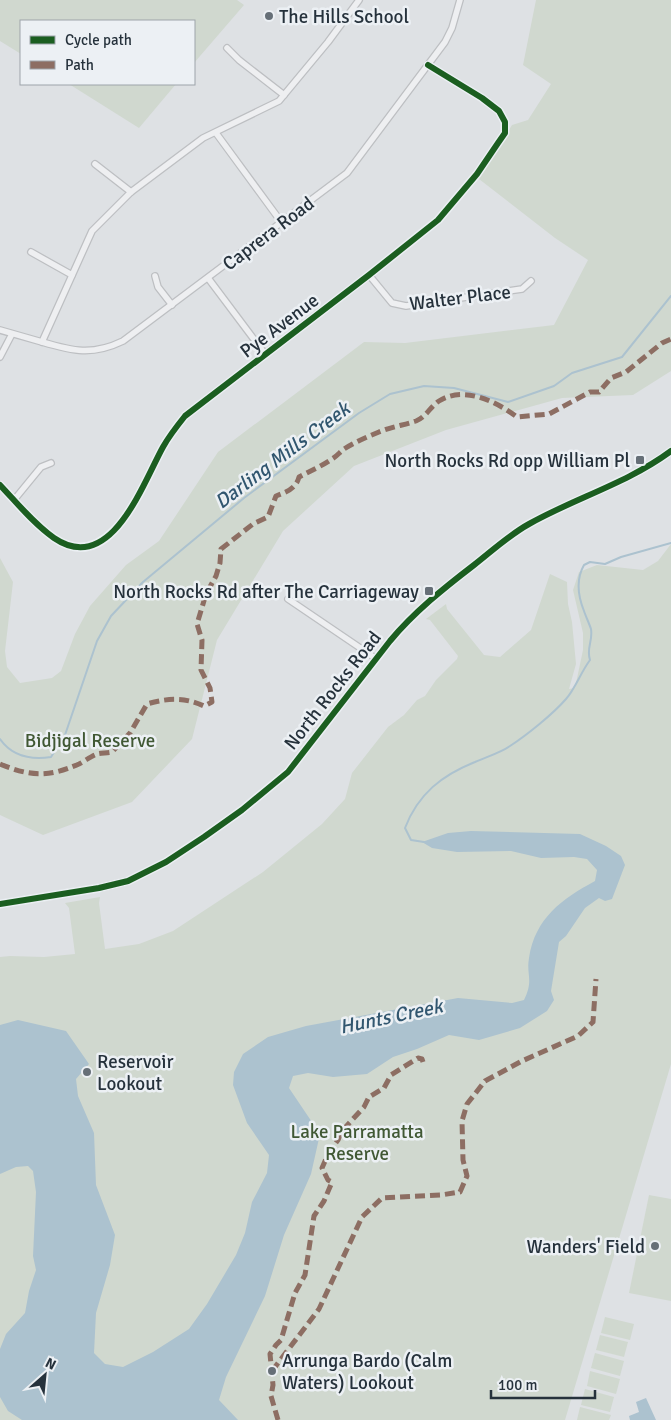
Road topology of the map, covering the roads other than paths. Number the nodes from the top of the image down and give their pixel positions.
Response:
1 (359, 0) edge
2 (460, 0) edge
3 (227, 48) dead end
4 (428, 65) junction
5 (284, 95) junction
6 (216, 133) junction
7 (95, 164) dead end
8 (131, 192) junction
9 (282, 223) junction
10 (31, 252) dead end
11 (72, 275) junction
12 (369, 275) junction
13 (155, 276) dead end
14 (208, 278) junction
15 (532, 281) dead end
16 (172, 305) junction
17 (0, 330) edge
18 (12, 334) junction
19 (42, 342) junction
20 (265, 354) junction
21 (0, 357) edge
22 (671, 451) edge
23 (52, 462) dead end
24 (0, 485) edge
25 (14, 500) junction
26 (288, 599) dead end
27 (375, 658) junction
28 (0, 904) edge

1 - 5 street
2 - 4 street, Caprera Road
3 - 5 street
4 - 9 street, Caprera Road
4 - 12 street, Pye Avenue
5 - 6 street
6 - 8 street
6 - 9 street
7 - 8 street
8 - 11 street
9 - 14 street, Caprera Road
10 - 11 street
11 - 19 street
12 - 15 street, Walter Place
12 - 20 street, Pye Avenue
13 - 16 street
14 - 16 street, Caprera Road
14 - 20 street
16 - 19 street, Caprera Road
17 - 18 street, Caprera Road
18 - 19 street, Caprera Road
18 - 21 street
20 - 25 street, Pye Avenue
22 - 27 main road, North Rocks Road
23 - 25 street
24 - 25 street, Pye Avenue
26 - 27 street
27 - 28 main road, North Rocks Road

